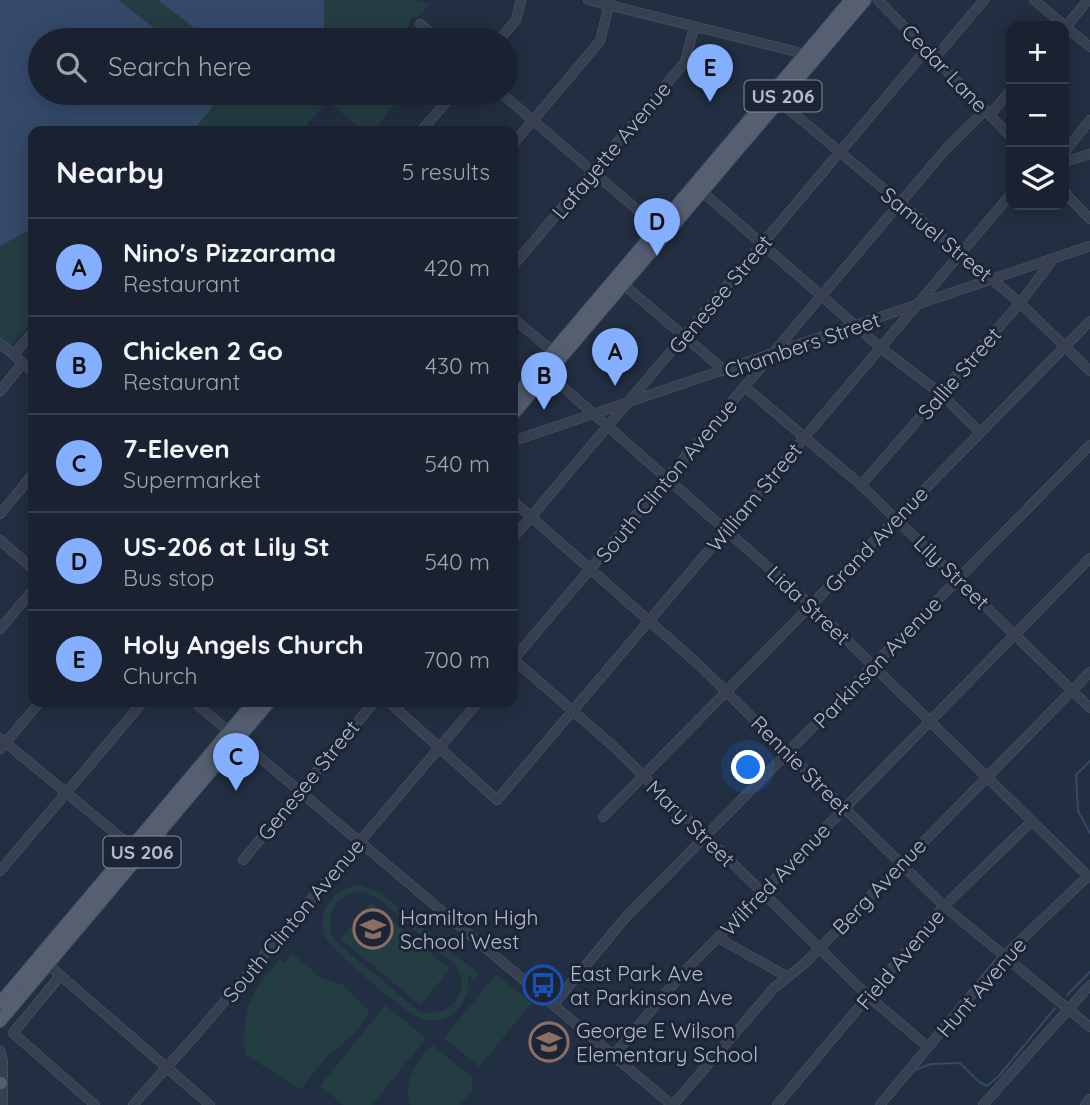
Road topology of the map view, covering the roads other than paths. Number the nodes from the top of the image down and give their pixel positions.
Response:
1 (521, 0) edge
2 (587, 0) edge
3 (851, 0) edge
4 (864, 0) edge
5 (878, 0) edge
6 (984, 0) edge
7 (1034, 0) edge
8 (1088, 0) edge
9 (610, 3) edge
10 (1057, 21) edge
11 (1069, 23) edge
12 (420, 24) dead end
13 (694, 27) junction
14 (425, 28) edge
15 (509, 28) edge
16 (1069, 31) edge
17 (1090, 47) edge
18 (927, 49) junction
19 (805, 54) junction
20 (935, 58) junction
21 (1006, 95) edge
22 (779, 102) junction
23 (444, 105) edge
24 (516, 105) edge
25 (987, 112) junction
26 (534, 120) junction
27 (1090, 120) edge
28 (425, 126) edge
29 (1006, 132) edge
30 (518, 138) edge
31 (1069, 147) edge
32 (839, 153) junction
33 (1090, 154) edge
34 (1069, 160) edge
35 (594, 171) junction
36 (698, 188) junction
37 (1069, 197) edge
38 (1006, 200) edge
39 (900, 204) junction
40 (1090, 219) edge
41 (662, 231) junction
42 (763, 244) junction
43 (1090, 246) edge
44 (960, 255) junction
45 (1054, 258) junction
46 (518, 261) edge
47 (992, 279) junction
48 (624, 285) junction
49 (821, 297) junction
50 (1020, 303) junction
51 (918, 305) junction
52 (518, 321) edge
53 (1090, 321) edge
54 (856, 327) junction
55 (684, 336) junction
56 (28, 338) edge
57 (0, 343) edge
58 (1067, 345) junction
59 (881, 348) junction
60 (14, 354) junction
61 (557, 355) junction
62 (772, 355) junction
63 (23, 363) junction
64 (28, 368) edge
65 (725, 371) junction
66 (1090, 371) edge
67 (547, 373) junction
68 (745, 387) junction
69 (0, 391) edge
70 (518, 394) edge
71 (941, 394) junction
72 (626, 405) junction
73 (518, 408) edge
74 (595, 415) junction
75 (607, 426) junction
76 (980, 432) junction
77 (518, 439) edge
78 (804, 439) junction
79 (1090, 445) edge
80 (667, 479) junction
81 (28, 480) edge
82 (861, 485) junction
83 (518, 505) edge
84 (0, 514) edge
85 (531, 516) junction
86 (896, 517) junction
87 (726, 530) junction
88 (518, 532) edge
89 (0, 540) edge
90 (1090, 558) edge
91 (28, 565) edge
92 (589, 570) junction
93 (959, 579) junction
94 (28, 596) edge
95 (811, 605) junction
96 (648, 621) junction
97 (0, 629) edge
98 (1016, 634) junction
99 (518, 654) edge
100 (518, 664) edge
101 (873, 666) junction
102 (1090, 672) edge
103 (1073, 690) junction
104 (726, 691) junction
105 (35, 707) edge
106 (139, 707) edge
107 (200, 707) edge
108 (251, 707) edge
109 (264, 707) edge
110 (370, 707) edge
111 (395, 707) edge
112 (474, 707) edge
113 (1090, 708) edge
114 (572, 710) junction
115 (930, 721) junction
116 (233, 736) junction
117 (2, 743) edge
118 (439, 747) junction
119 (788, 753) junction
120 (643, 776) junction
121 (986, 776) junction
122 (298, 790) junction
123 (65, 794) junction
124 (845, 808) junction
125 (603, 817) dead end
126 (1032, 821) junction
127 (706, 837) junction
128 (360, 841) junction
129 (132, 847) junction
130 (243, 860) dead end
131 (900, 863) junction
132 (0, 871) edge
133 (1089, 877) edge
134 (763, 892) junction
135 (944, 906) junction
136 (718, 938) junction
137 (818, 949) junction
138 (1004, 956) junction
139 (43, 961) junction
140 (60, 976) junction
141 (788, 977) junction
142 (1090, 985) edge
143 (868, 996) junction
144 (0, 1003) edge
145 (553, 1006) junction
146 (1066, 1008) junction
147 (0, 1021) edge
148 (1090, 1027) edge
149 (928, 1047) junction
150 (0, 1050) edge
151 (613, 1055) junction
152 (167, 1067) junction
153 (1, 1083) edge
154 (1090, 1100) edge
155 (989, 1103) edge
156 (3, 1105) edge
157 (95, 1105) edge
158 (133, 1105) edge
159 (210, 1105) edge
160 (673, 1105) edge
161 (777, 1105) edge
162 (880, 1105) edge
163 (1085, 1105) edge

1 - 15 street
2 - 9 street
3 - 19 main road, US 206
4 - 22 main road, US 206
5 - 18 street, Cedar Lane
6 - 20 street
7 - 10 street
8 - 11 street
9 - 13 street
9 - 26 street
12 - 14 street
13 - 19 street
13 - 35 street, Lafayette Avenue
16 - 17 street
18 - 20 street, Cedar Lane
18 - 32 street, Genesee Street
19 - 36 main road, US 206
20 - 25 street, Cedar Lane
21 - 25 street, South Clinton Avenue
22 - 32 street, Samuel Street
22 - 36 main road, US 206
23 - 28 street
24 - 26 street
25 - 29 street, Cedar Lane
25 - 39 street, South Clinton Avenue
26 - 30 street
26 - 35 street
27 - 31 street
32 - 39 street, Samuel Street
32 - 42 street, Genesee Street
33 - 34 street
35 - 41 street
35 - 46 street, Lafayette Avenue
36 - 41 main road, US 206
36 - 42 street
37 - 40 street
38 - 44 street, William Street
39 - 44 street, Samuel Street
39 - 49 street, South Clinton Avenue
41 - 48 main road, US 206
41 - 61 main road, US 206
42 - 49 street
42 - 55 street, Genesee Street
43 - 45 street, Chambers Street
44 - 47 street, Samuel Street
44 - 51 street, William Street
45 - 47 street, Chambers Street
45 - 50 street, Sallie Street
47 - 50 street, Samuel Street
47 - 51 street, Chambers Street
48 - 55 street
48 - 61 main road, US 206
49 - 54 street
49 - 62 street, South Clinton Avenue
50 - 58 street, Samuel Street
50 - 71 street, Sallie Street
51 - 54 street, Chambers Street
51 - 59 street, William Street
52 - 61 street
53 - 58 street, Grand Avenue
54 - 59 street
54 - 62 street, Chambers Street
55 - 65 street
55 - 72 street, Genesee Street
56 - 60 street
57 - 60 street
58 - 66 street, Samuel Street
58 - 76 street, Grand Avenue
59 - 71 street
59 - 78 street, William Street
60 - 63 street
61 - 67 main road, US 206
61 - 70 main road, US 206
62 - 65 street, Chambers Street
62 - 68 street, South Clinton Avenue
63 - 64 street
63 - 69 street
65 - 72 street, Chambers Street
67 - 73 main road, US 206
67 - 74 street, Lida Street
68 - 78 street, Lily Street
68 - 80 street, South Clinton Avenue
71 - 76 street
71 - 82 street, Sallie Street
72 - 74 street, Chambers Street
72 - 75 street, Genesee Street
74 - 75 street, Lida Street
74 - 77 street, Chambers Street
75 - 80 street, Lida Street
75 - 85 street, Genesee Street
76 - 86 street, Grand Avenue
78 - 82 street, Lily Street
78 - 87 street, William Street
79 - 93 street, Parkinson Avenue
80 - 87 street, Lida Street
80 - 92 street, South Clinton Avenue
81 - 84 street
82 - 86 street, Lily Street
83 - 85 street, Rennie Street
85 - 88 street, Genesee Street
85 - 92 street, Rennie Street
86 - 93 street, Lily Street
86 - 95 street, Grand Avenue
87 - 95 street, Lida Street
87 - 96 street, William Street
89 - 91 street
90 - 98 street, Wilfred Avenue
92 - 96 street, Rennie Street
92 - 99 street, South Clinton Avenue
93 - 98 street, Lily Street
93 - 101 street, Parkinson Avenue
94 - 97 street
95 - 101 street, Lida Street
95 - 104 street, Grand Avenue
96 - 104 street, Rennie Street
96 - 114 street, William Street
98 - 103 street, Lily Street
98 - 115 street, Wilfred Avenue
100 - 114 street, Mary Street
101 - 115 street, Lida Street
101 - 119 street, Parkinson Avenue
102 - 103 street, Berg Avenue
103 - 113 street, Lily Street
103 - 121 street, Berg Avenue
104 - 119 street, Rennie Street
104 - 120 street, Grand Avenue
105 - 117 street
106 - 123 street
107 - 116 street
108 - 116 main road, US 206
109 - 116 main road, US 206
110 - 122 street, Genesee Street
111 - 118 street
112 - 118 street, South Clinton Avenue
114 - 118 street, William Street
114 - 120 street, Mary Street
115 - 121 street, Lida Street
115 - 124 street, Wilfred Avenue
116 - 122 street
116 - 129 main road, US 206
116 - 139 main road, US 206
117 - 123 street
118 - 128 street, South Clinton Avenue
119 - 124 street, Rennie Street
119 - 127 street, Parkinson Avenue
120 - 125 street, Grand Avenue
120 - 127 street, Mary Street
121 - 126 street, Lida Street
121 - 131 street, Berg Avenue
122 - 128 street
122 - 130 street, Genesee Street
123 - 129 street
123 - 132 street
124 - 131 street, Rennie Street
124 - 134 street, Wilfred Avenue
126 - 133 street, Lida Street
126 - 135 street, Field Avenue
127 - 134 street, Mary Street
127 - 145 street, Parkinson Avenue
128 - 145 street
128 - 152 street, South Clinton Avenue
129 - 139 main road, US 206
131 - 135 street, Rennie Street
131 - 137 street, Berg Avenue
133 - 138 street, Hunt Avenue
134 - 136 street, Wilfred Avenue
134 - 137 street, Mary Street
135 - 138 street, Rennie Street
135 - 143 street, Field Avenue
136 - 141 street
136 - 151 street, Wilfred Avenue
137 - 141 street, Berg Avenue
137 - 143 street, Mary Street
138 - 146 street, Rennie Street
138 - 149 street, Hunt Avenue
139 - 140 street
139 - 144 main road, US 206
139 - 147 main road, US 206
140 - 152 street
140 - 157 street
141 - 160 street, Berg Avenue
142 - 146 street
143 - 149 street, Mary Street
143 - 161 street, Field Avenue
145 - 151 street
146 - 148 street, Rennie Street
146 - 155 street
149 - 162 street, Hunt Avenue
150 - 153 street
151 - 160 street
152 - 158 street, South Clinton Avenue
152 - 159 street
153 - 156 street
154 - 163 street

